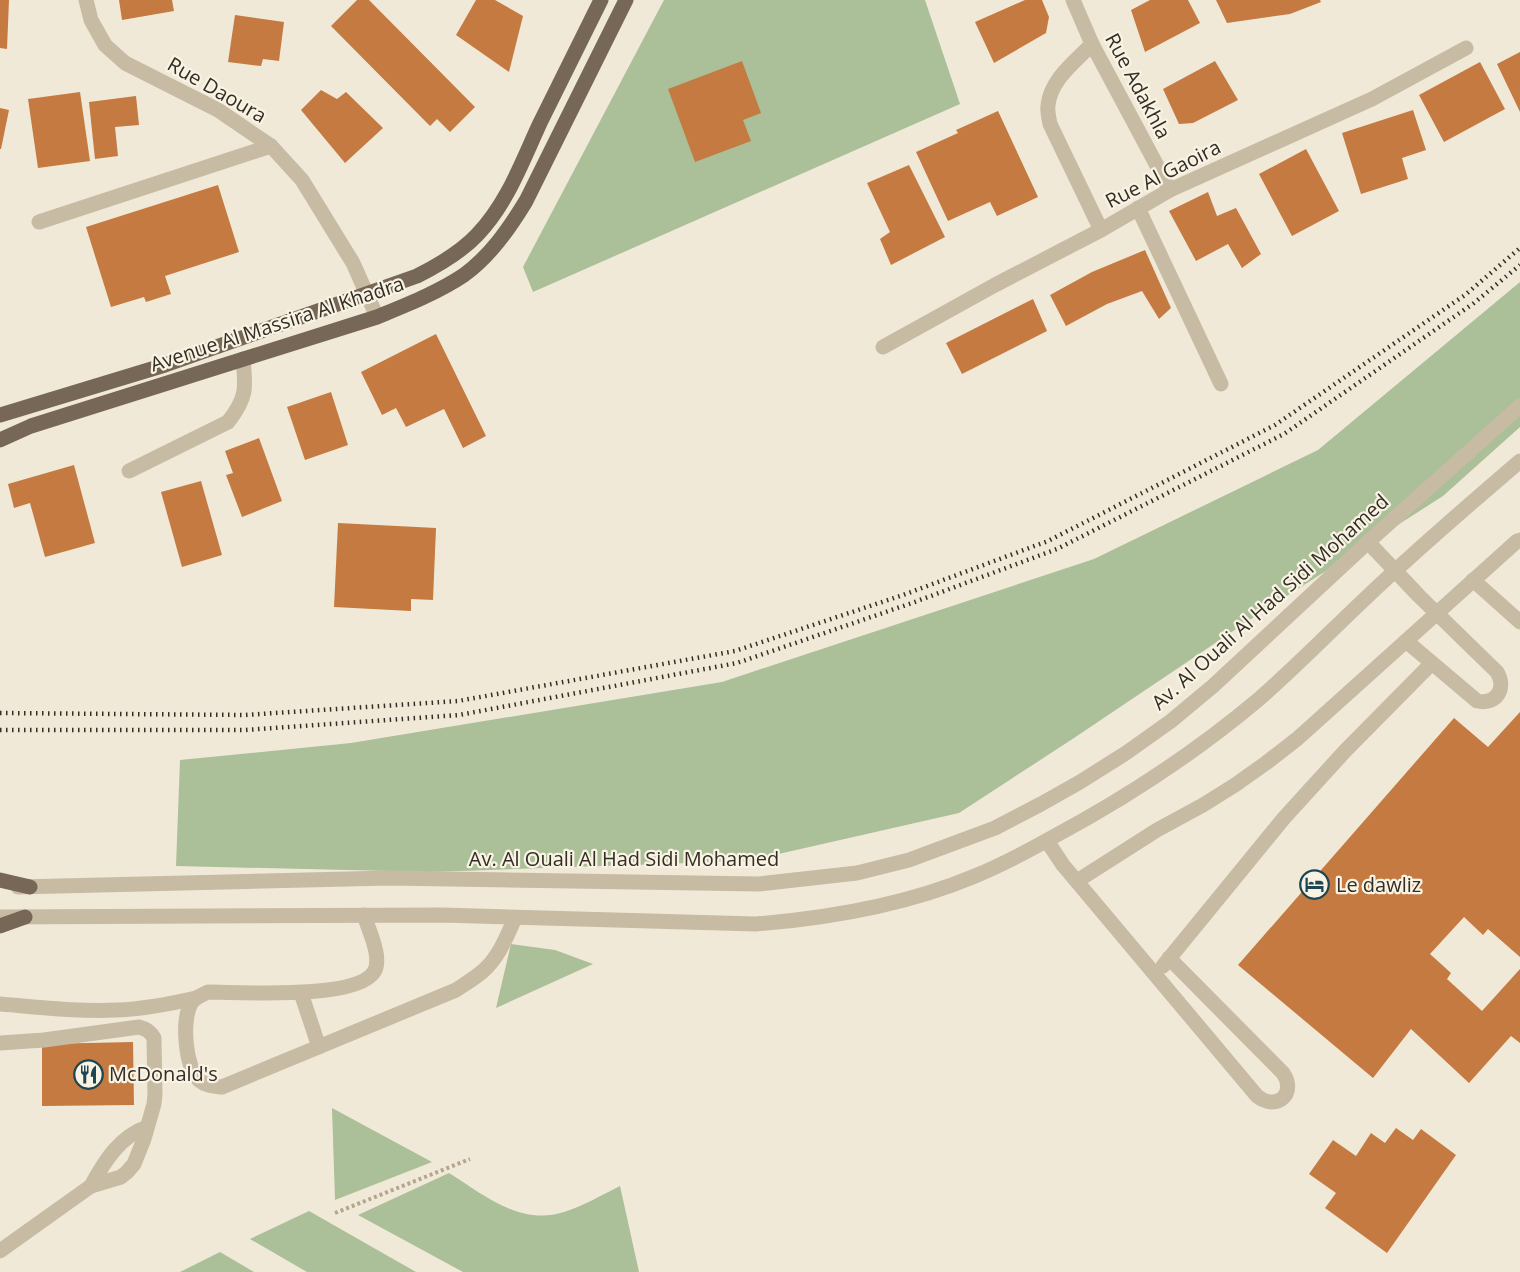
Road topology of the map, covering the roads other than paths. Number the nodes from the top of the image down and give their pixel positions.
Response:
1 (86, 0) edge
2 (601, 0) edge
3 (626, 0) edge
4 (1076, 1) edge
5 (1092, 44) junction
6 (1466, 48) dead end
7 (271, 146) junction
8 (1170, 190) junction
9 (1138, 208) junction
10 (39, 222) dead end
11 (1101, 230) junction
12 (367, 294) junction
13 (377, 317) junction
14 (883, 347) dead end
15 (243, 358) junction
16 (1221, 384) dead end
17 (1520, 406) edge
18 (0, 415) edge
19 (0, 440) edge
20 (1517, 468) edge
21 (129, 471) dead end
22 (1520, 540) edge
23 (1368, 542) junction
24 (1395, 570) junction
25 (1473, 580) junction
26 (1436, 613) junction
27 (1520, 622) edge
28 (1406, 640) junction
29 (1432, 663) junction
30 (1047, 841) junction
31 (0, 880) edge
32 (1077, 881) junction
33 (0, 887) edge
34 (30, 887) junction
35 (364, 915) junction
36 (25, 916) junction
37 (0, 917) edge
38 (515, 918) junction
39 (0, 926) edge
40 (1169, 958) junction
41 (1155, 976) junction
42 (301, 993) junction
43 (196, 998) junction
44 (0, 1005) edge
45 (0, 1043) edge
46 (319, 1047) junction
47 (147, 1127) junction
48 (91, 1186) junction
49 (0, 1251) edge

1 - 7 street, Rue Daoura
2 - 12 main road, Avenue Al Massira Al Khadra
3 - 13 main road, Avenue Al Massira Al Khadra
4 - 5 street, Rue Adakhla
5 - 8 street, Rue Adakhla
5 - 11 street
6 - 8 street, Rue Al Gaoira
7 - 10 street
7 - 12 street, Rue Daoura
8 - 9 street, Rue Al Gaoira
9 - 11 street, Rue Al Gaoira
9 - 16 street
11 - 14 street, Rue Al Gaoira
12 - 13 street, Rue Daoura
12 - 18 main road, Avenue Al Massira Al Khadra
13 - 15 main road, Avenue Al Massira Al Khadra
15 - 19 main road, Avenue Al Massira Al Khadra
15 - 21 street
17 - 23 street, Av. Al Ouali Al Had Sidi Mohamed
20 - 24 street
22 - 25 street
23 - 24 street
23 - 34 street, Av. Al Ouali Al Had Sidi Mohamed
24 - 26 street
24 - 30 street
25 - 26 street
25 - 27 street
26 - 28 street
26 - 29 street
28 - 29 street
28 - 32 street
29 - 40 street
30 - 32 street
30 - 38 street
31 - 34 main road
32 - 41 street
33 - 34 street, Av. Al Ouali Al Had Sidi Mohamed
35 - 36 street
35 - 38 street
35 - 42 street
36 - 37 street
36 - 39 main road
38 - 46 street
40 - 41 street
40 - 41 street
42 - 43 street
42 - 46 street
43 - 44 street
43 - 46 street
45 - 47 street
47 - 48 street
47 - 48 street
48 - 49 street

